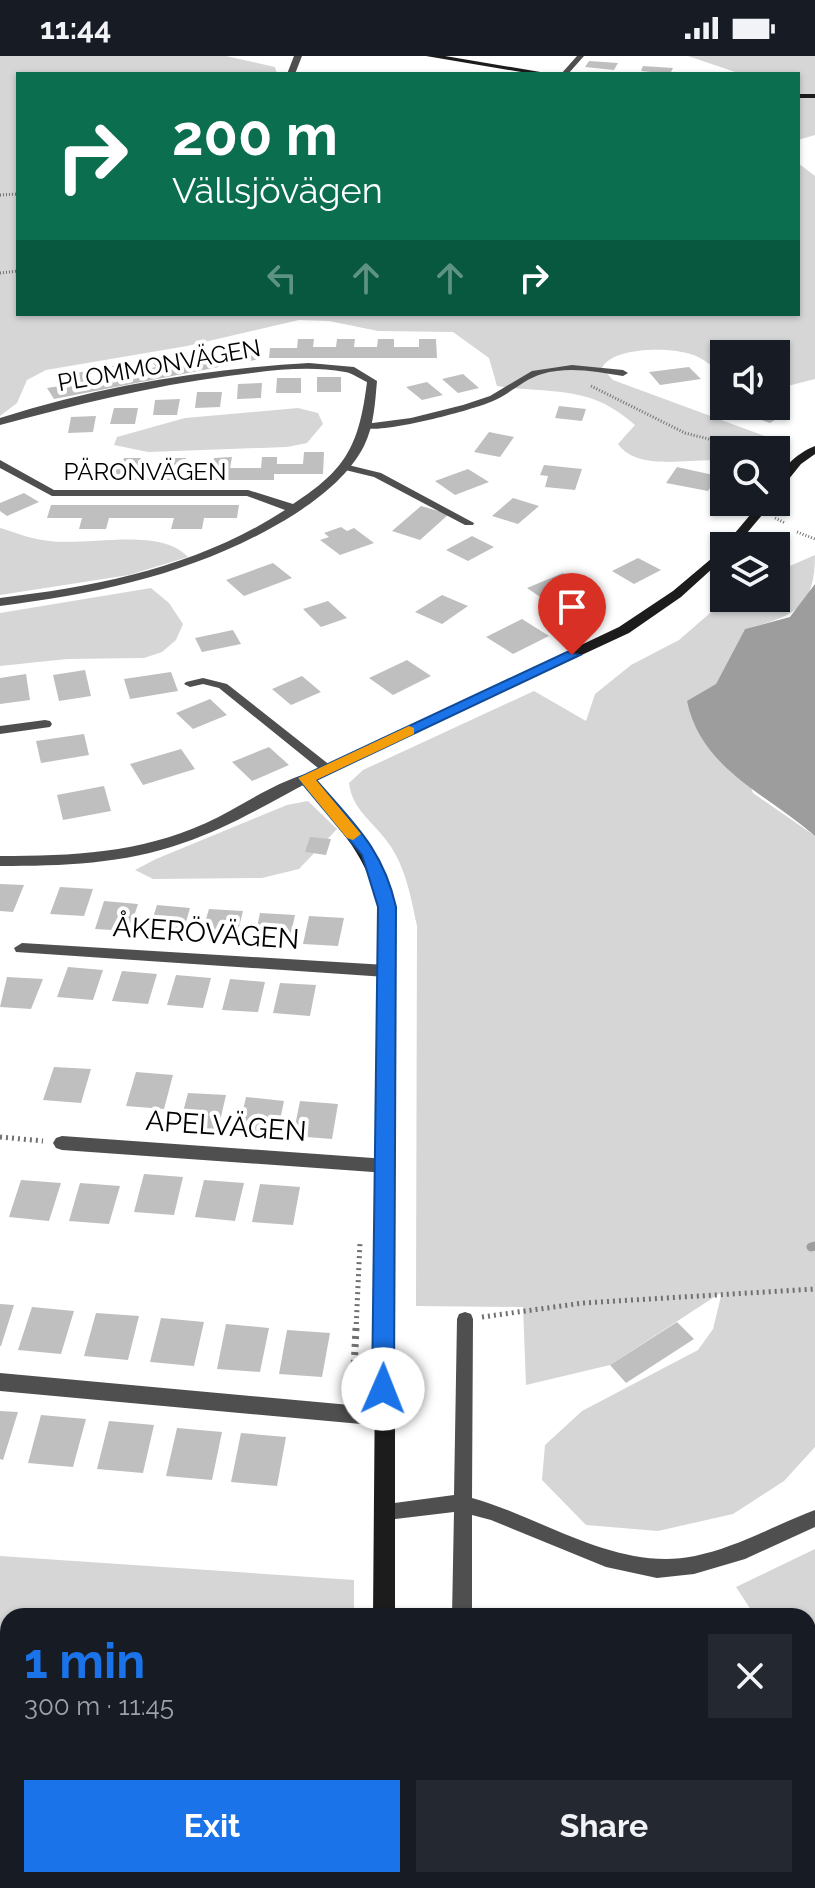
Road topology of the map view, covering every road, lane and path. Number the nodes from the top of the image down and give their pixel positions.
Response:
1 (430, 56) edge
2 (581, 56) edge
3 (535, 72) edge
4 (566, 72) edge
5 (559, 367) junction
6 (623, 373) dead end
7 (0, 422) edge
8 (365, 427) junction
9 (710, 439) edge
10 (815, 449) edge
11 (0, 463) edge
12 (344, 467) junction
13 (790, 471) edge
14 (295, 509) junction
15 (755, 516) edge
16 (469, 523) dead end
17 (742, 532) edge
18 (797, 532) dead end
19 (815, 539) edge
20 (710, 565) edge
21 (0, 602) edge
22 (190, 684) dead end
23 (45, 724) dead end
24 (0, 730) edge
25 (327, 769) junction
26 (306, 778) junction
27 (0, 861) edge
28 (22, 948) dead end
29 (386, 971) junction
30 (0, 1137) edge
31 (62, 1143) joint
32 (387, 1166) junction
33 (815, 1289) edge
34 (465, 1319) joint
35 (0, 1382) edge
36 (383, 1417) junction
37 (461, 1503) junction
38 (387, 1512) junction
39 (815, 1518) edge
40 (384, 1608) edge
41 (462, 1608) edge

1 - 3 street
2 - 4 lane
5 - 6 lane
5 - 8 lane
5 - 9 path
7 - 8 street, PLOMMONVÄGEN
8 - 12 street, PLOMMONVÄGEN
10 - 13 street
11 - 14 street, PÄRONVÄGEN
12 - 14 street, PLOMMONVÄGEN
12 - 16 lane
14 - 21 street, PLOMMONVÄGEN
15 - 17 street
18 - 19 path
20 - 25 street
22 - 25 lane
23 - 24 street
25 - 26 street
26 - 27 street
26 - 29 street
28 - 29 street, ÅKERÖVÄGEN
29 - 32 street
30 - 31 path
31 - 32 street, APELVÄGEN
32 - 36 street
33 - 34 path
34 - 37 lane
35 - 36 street
36 - 38 street
37 - 38 lane
37 - 39 lane
37 - 41 lane
38 - 40 street

